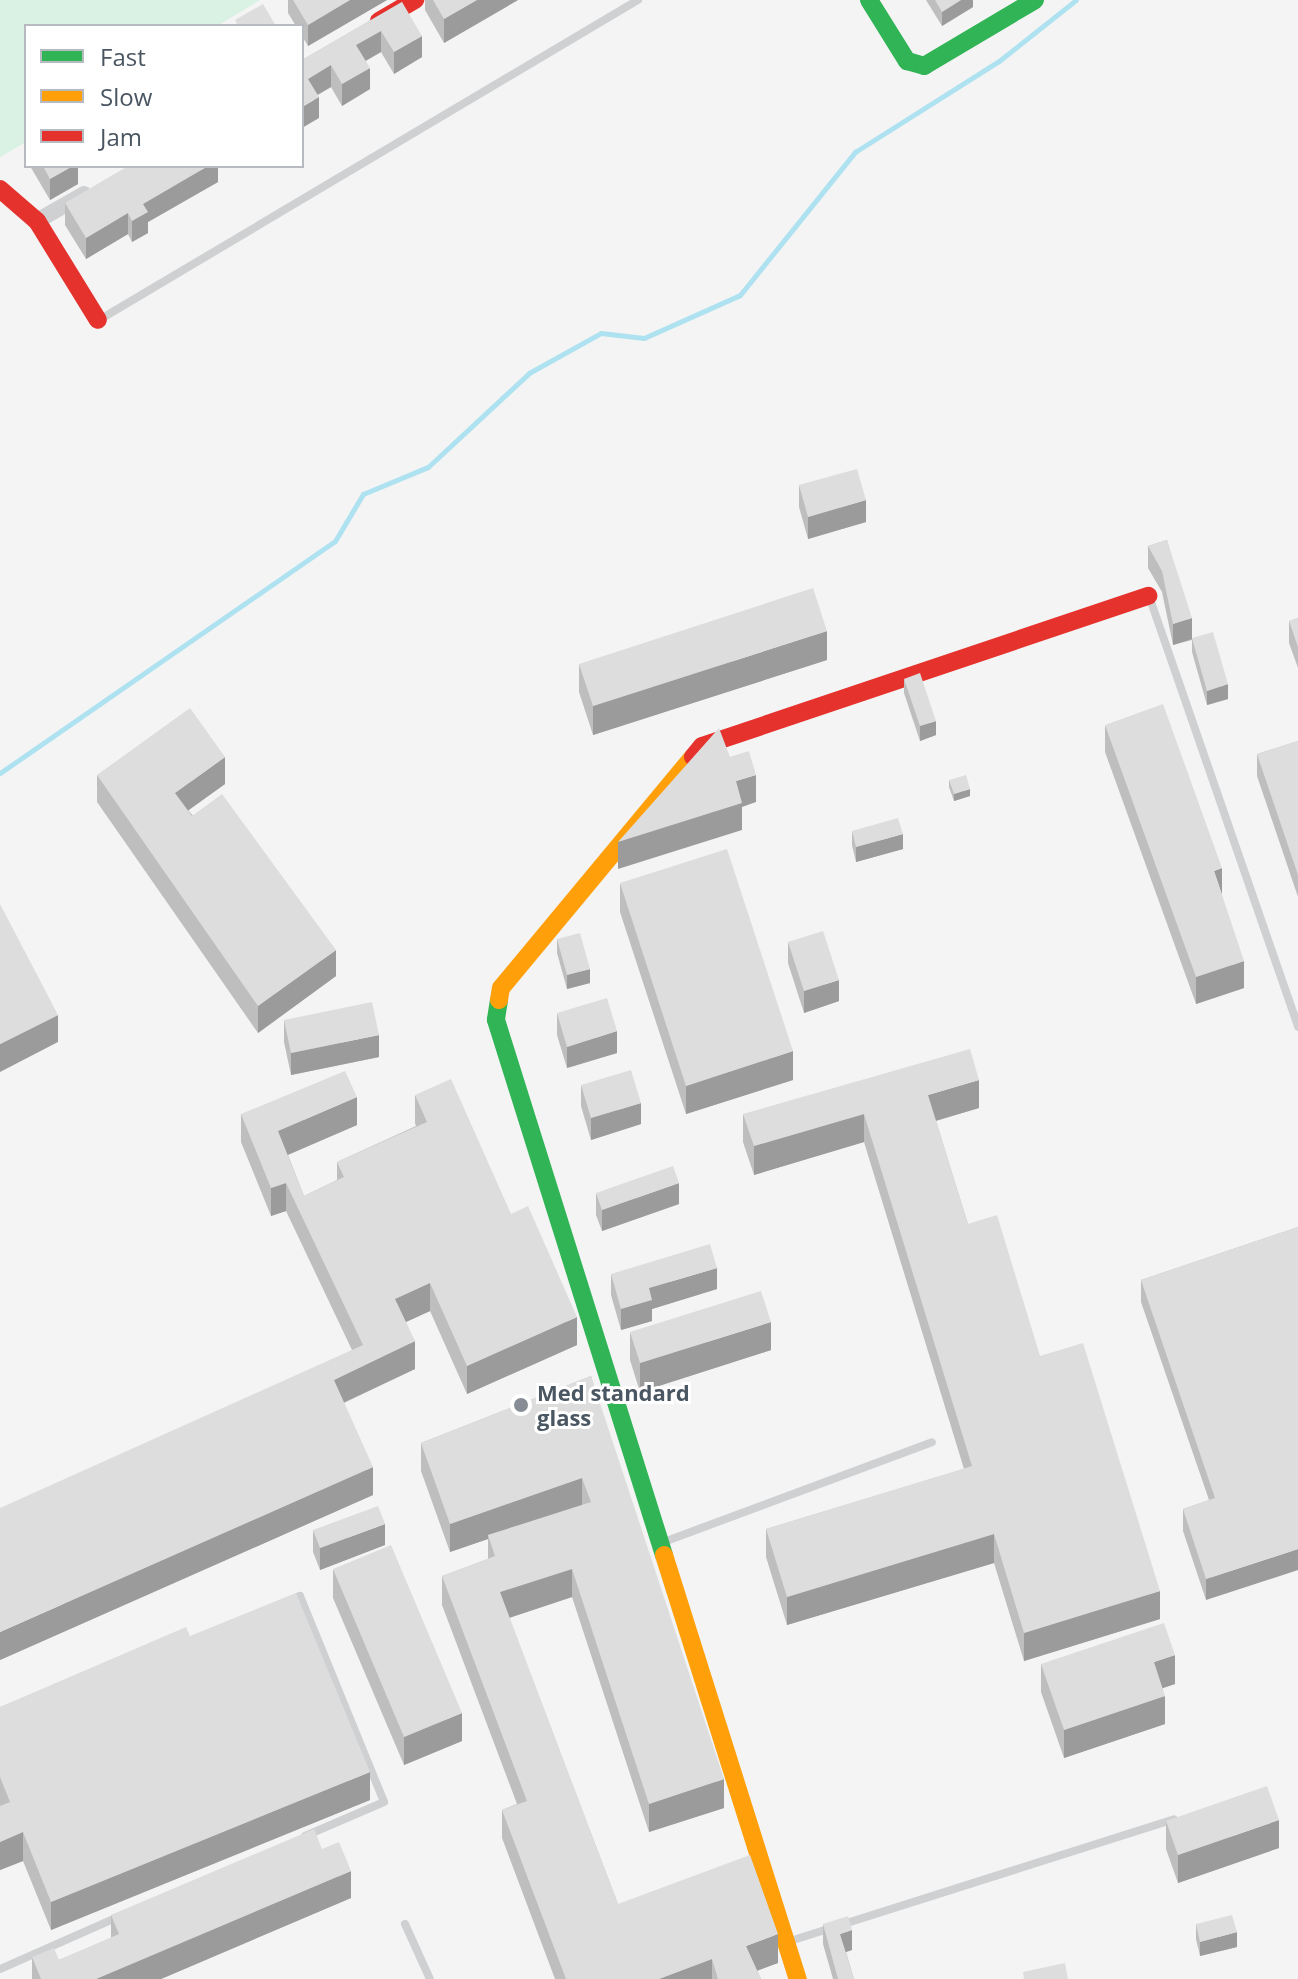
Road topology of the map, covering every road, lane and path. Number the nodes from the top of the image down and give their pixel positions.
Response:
1 (415, 0) edge
2 (638, 0) edge
3 (869, 0) edge
4 (1035, 0) edge
5 (365, 29) edge
6 (105, 182) edge
7 (0, 189) edge
8 (37, 221) junction
9 (98, 320) joint
10 (1149, 596) joint
11 (1298, 1027) edge
12 (932, 1442) dead end
13 (660, 1543) junction
14 (272, 1608) edge
15 (1193, 1813) edge
16 (299, 1839) edge
17 (128, 1913) edge
18 (405, 1924) dead end
19 (786, 1942) junction
20 (0, 1969) edge
21 (430, 1979) edge
22 (798, 1979) edge

1 - 5 street
2 - 9 lane
3 - 4 street
6 - 8 street
7 - 8 street
8 - 9 street
10 - 11 lane
10 - 13 street
12 - 13 lane
13 - 19 street
14 - 16 lane
15 - 19 lane
17 - 20 lane
18 - 21 lane
19 - 22 street

